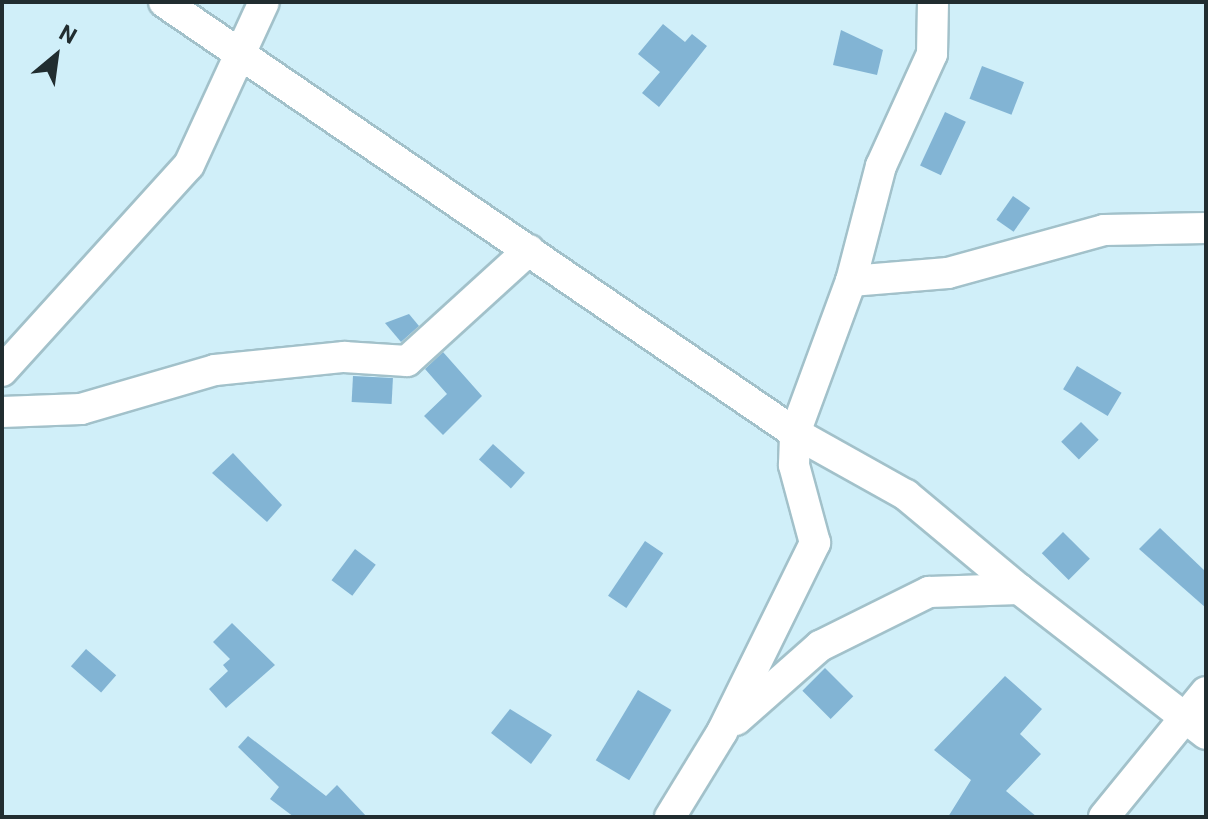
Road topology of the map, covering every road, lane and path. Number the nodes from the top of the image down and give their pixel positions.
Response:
1 (164, 2) edge
2 (264, 2) edge
3 (933, 2) edge
4 (240, 52) junction
5 (1206, 228) edge
6 (529, 250) junction
7 (851, 281) junction
8 (2, 371) edge
9 (2, 412) edge
10 (795, 433) junction
11 (1019, 589) junction
12 (1206, 692) edge
13 (1195, 727) edge
14 (722, 732) junction
15 (670, 817) edge
16 (1104, 817) edge

1 - 4 street
2 - 4 street
3 - 7 street
4 - 6 street
4 - 8 street
5 - 7 street
6 - 9 street
6 - 10 street
7 - 10 street
10 - 11 street
10 - 14 street
11 - 13 street
11 - 14 street
12 - 13 street
13 - 16 street
14 - 15 street

